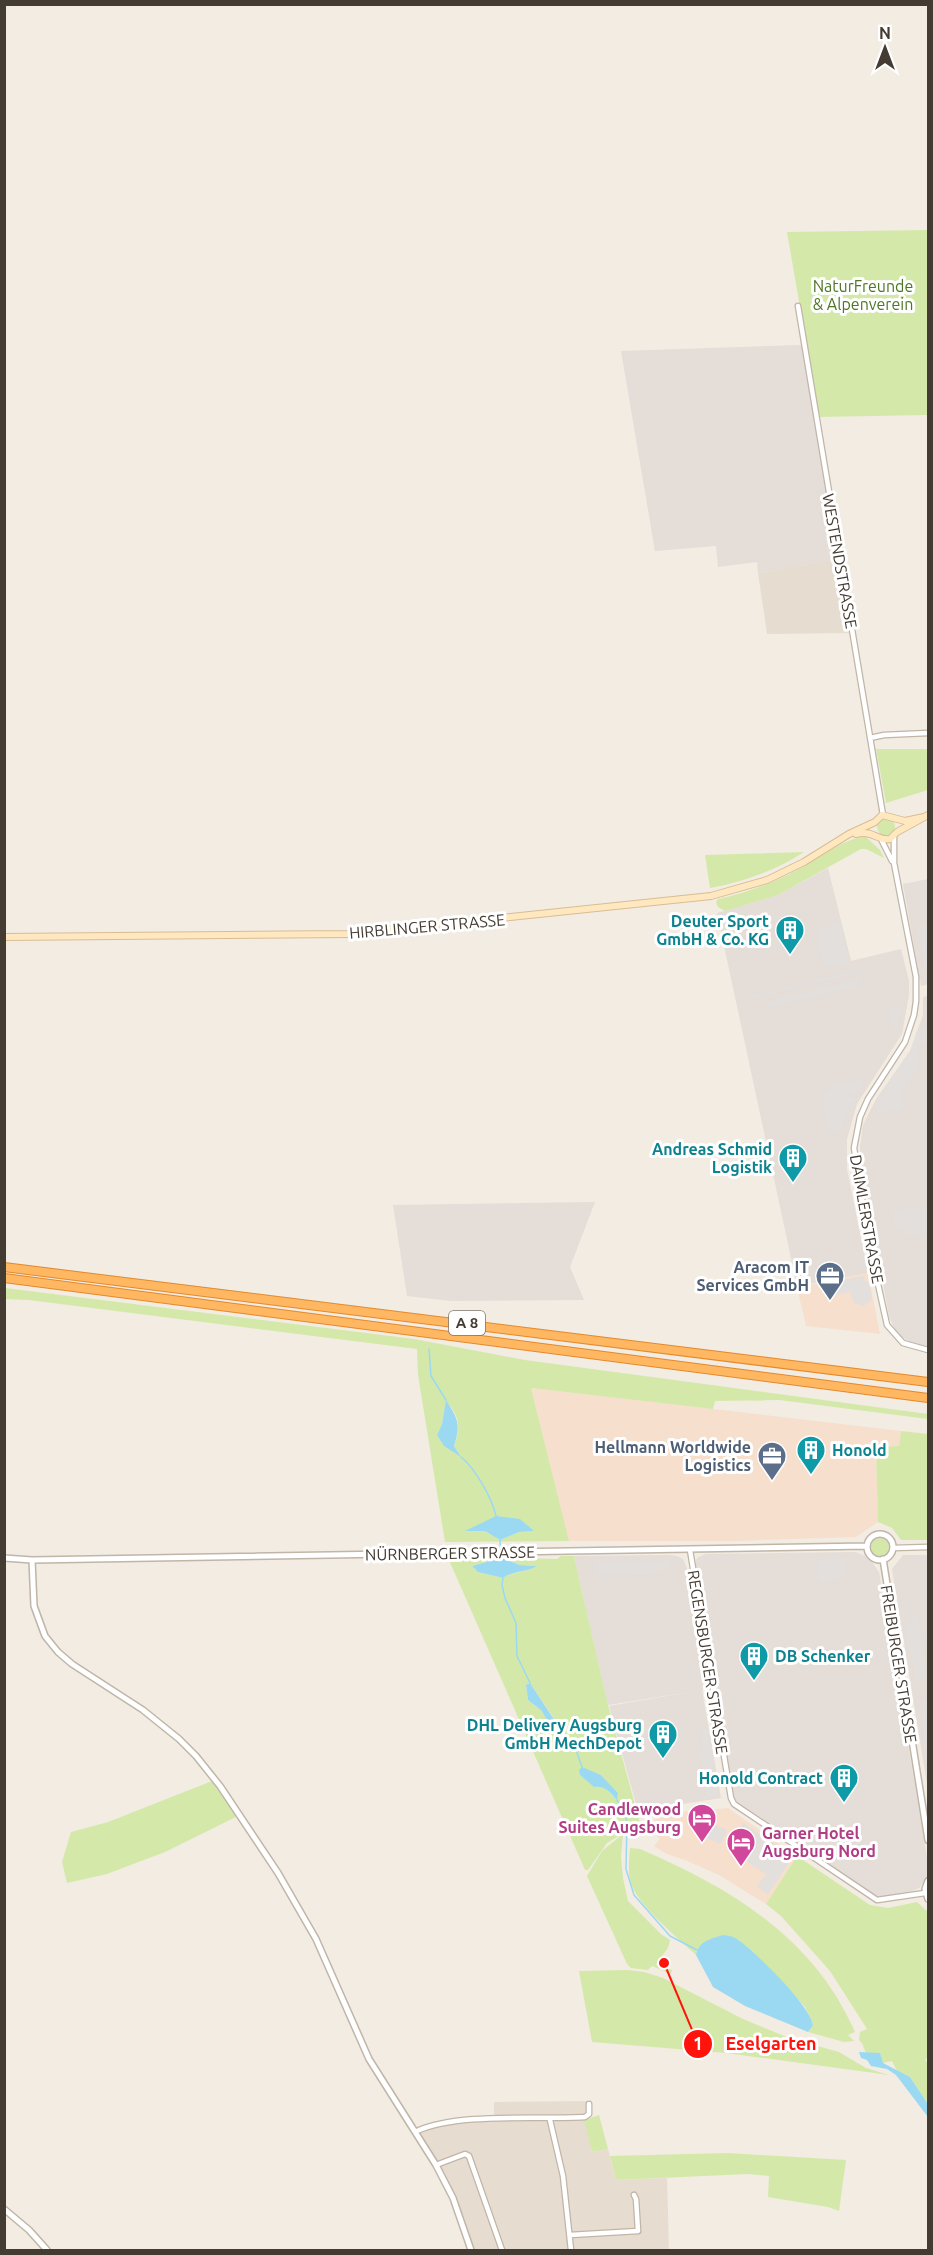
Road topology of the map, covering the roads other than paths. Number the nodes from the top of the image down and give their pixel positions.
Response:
1 (798, 306) dead end
2 (928, 733) edge
3 (870, 738) junction
4 (883, 815) junction
5 (926, 816) edge
6 (895, 819) junction
7 (875, 822) junction
8 (896, 834) junction
9 (878, 836) junction
10 (836, 842) junction
11 (894, 863) junction
12 (4, 937) edge
13 (4, 1267) edge
14 (4, 1278) edge
15 (928, 1350) edge
16 (928, 1382) edge
17 (928, 1398) edge
18 (867, 1546) junction
19 (928, 1547) edge
20 (893, 1548) junction
21 (690, 1550) junction
22 (5, 1559) edge
23 (33, 1560) junction
24 (882, 1560) junction
25 (928, 1840) edge
26 (928, 1881) edge
27 (925, 1893) junction
28 (928, 1899) edge
29 (589, 2104) dead end
30 (550, 2120) junction
31 (417, 2132) junction
32 (436, 2165) junction
33 (634, 2195) dead end
34 (4, 2209) edge
35 (570, 2235) junction
36 (48, 2250) edge
37 (471, 2250) edge
38 (502, 2250) edge
39 (571, 2250) edge

1 - 3 street, WESTENDSTRASSE
2 - 3 street
3 - 4 street, WESTENDSTRASSE
4 - 6 main road, HIRBLINGER STRASSE
4 - 7 main road, HIRBLINGER STRASSE
5 - 6 main road, HIRBLINGER STRASSE
5 - 8 main road, HIRBLINGER STRASSE
6 - 8 main road
7 - 9 main road
7 - 10 main road, HIRBLINGER STRASSE
8 - 9 main road, HIRBLINGER STRASSE
8 - 11 street, DAIMLERSTRASSE
9 - 10 main road, HIRBLINGER STRASSE
9 - 11 street, DAIMLERSTRASSE
10 - 12 main road, HIRBLINGER STRASSE
11 - 15 street, DAIMLERSTRASSE
13 - 16 highway, A 8
14 - 17 highway, A 8
18 - 20 street
18 - 21 street, NÜRNBERGER STRASSE
18 - 24 street
19 - 20 street
20 - 24 street
21 - 23 street, NÜRNBERGER STRASSE
21 - 27 street, REGENSBURGER STRASSE
22 - 23 street, NÜRNBERGER STRASSE
23 - 31 street
24 - 25 street, FREIBURGER STRASSE
26 - 27 street
27 - 28 street
29 - 30 street
30 - 31 street
30 - 35 street
31 - 32 street
32 - 37 street
32 - 38 street
33 - 35 street
34 - 36 street
35 - 39 street

